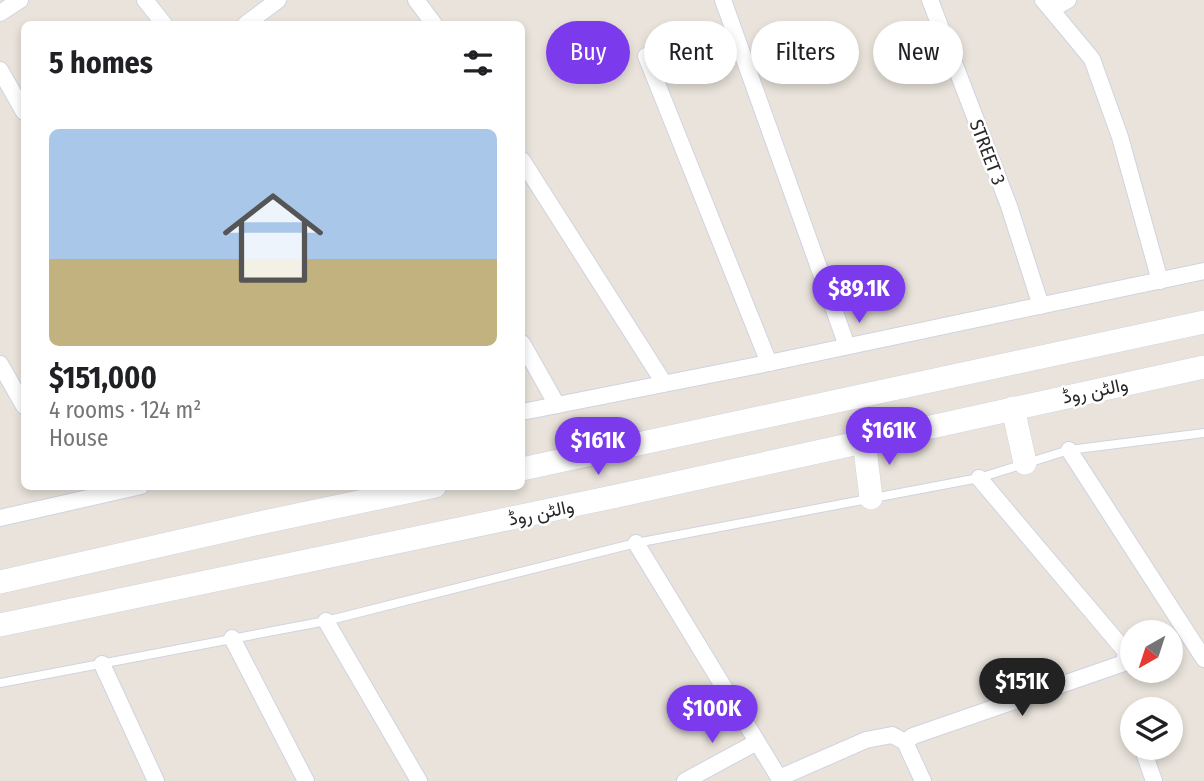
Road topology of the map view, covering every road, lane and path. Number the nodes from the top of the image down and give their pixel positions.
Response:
1 (20, 0) edge
2 (145, 0) edge
3 (278, 0) edge
4 (416, 0) edge
5 (723, 0) edge
6 (930, 0) edge
7 (1068, 0) edge
8 (1048, 5) edge
9 (0, 13) edge
10 (162, 21) edge
11 (250, 21) edge
12 (432, 21) edge
13 (0, 70) edge
14 (657, 84) edge
15 (21, 107) edge
16 (525, 165) edge
17 (1204, 271) edge
18 (1160, 281) junction
19 (1041, 306) junction
20 (1204, 322) edge
21 (847, 346) junction
22 (525, 349) edge
23 (769, 363) junction
24 (0, 364) edge
25 (1204, 367) edge
26 (664, 383) junction
27 (21, 401) edge
28 (557, 405) junction
29 (1013, 408) junction
30 (525, 411) edge
31 (1204, 433) edge
32 (864, 440) junction
33 (1069, 450) junction
34 (1025, 463) junction
35 (525, 468) edge
36 (979, 478) junction
37 (103, 490) edge
38 (416, 490) edge
39 (75, 493) edge
40 (871, 498) junction
41 (0, 519) edge
42 (636, 543) junction
43 (0, 582) edge
44 (326, 621) junction
45 (0, 625) edge
46 (232, 638) junction
47 (1204, 659) edge
48 (102, 664) junction
49 (0, 683) edge
50 (757, 742) junction
51 (905, 742) junction
52 (1147, 760) edge
53 (780, 780) edge
54 (156, 781) edge
55 (306, 781) edge
56 (419, 781) edge
57 (685, 781) edge
58 (923, 781) edge
59 (1154, 781) edge

1 - 9 street
2 - 10 street
3 - 11 street
4 - 12 street
5 - 21 street
6 - 19 street, STREET 3
7 - 8 street
8 - 18 street
13 - 15 street
14 - 23 street
16 - 26 street
17 - 18 street
18 - 19 street
19 - 21 street
20 - 35 main road
21 - 23 street
22 - 28 street
23 - 26 street
24 - 27 street
25 - 29 main road, والٹن روڈ
26 - 28 street
28 - 30 street
29 - 32 main road, والٹن روڈ
29 - 34 main road
31 - 33 lane
32 - 40 main road
32 - 45 main road, والٹن روڈ
33 - 34 lane
33 - 47 street
34 - 36 lane
36 - 40 lane
36 - 51 street
37 - 39 street
38 - 43 main road
39 - 41 street
40 - 42 lane
42 - 44 lane
42 - 50 street
44 - 46 lane
44 - 56 street
46 - 48 lane
46 - 55 street
48 - 49 lane
48 - 54 street
50 - 53 street
50 - 57 street
51 - 53 street
51 - 58 street
52 - 59 street

